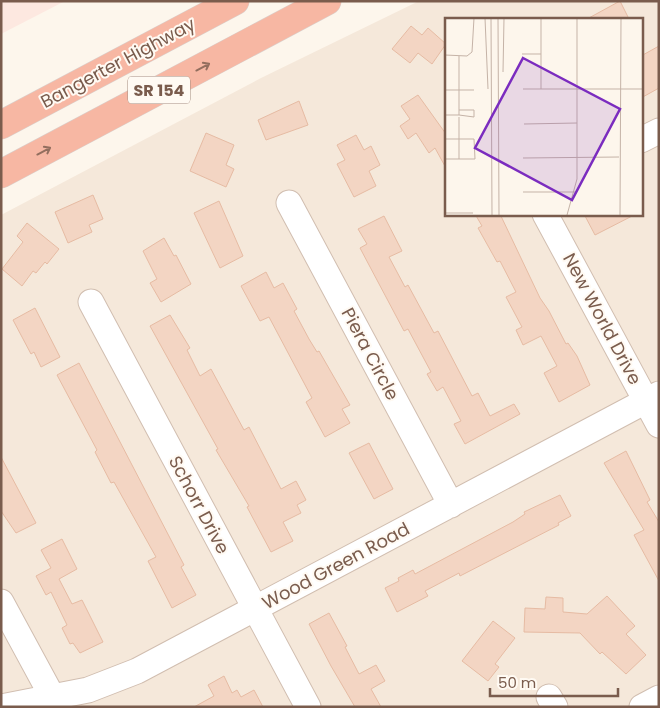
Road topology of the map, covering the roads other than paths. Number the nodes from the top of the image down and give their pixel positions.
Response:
1 (194, 1) edge
2 (235, 1) edge
3 (325, 3) edge
4 (1, 108) edge
5 (1, 125) edge
6 (659, 131) edge
7 (642, 140) edge
8 (1, 174) edge
9 (289, 203) dead end
10 (546, 215) edge
11 (91, 302) dead end
12 (652, 398) edge
13 (659, 425) edge
14 (451, 505) junction
15 (1, 602) edge
16 (255, 609) junction
17 (53, 698) junction
18 (659, 698) edge
19 (1, 707) edge
20 (308, 707) edge
21 (642, 707) edge

1 - 4 highway
2 - 5 highway, Bangerter Highway / SR 154
8 -> 3 highway, SR 154
6 - 7 street
9 - 14 street, Piera Circle
10 - 12 street, New World Drive
11 - 16 street, Schorr Drive
12 - 13 street, New World Drive
12 - 14 street, Wood Green Road
14 - 16 street, Wood Green Road
15 - 17 street
16 - 17 street, Wood Green Road
16 - 20 street, Schorr Drive
17 - 19 street, Wood Green Road
18 - 21 street

